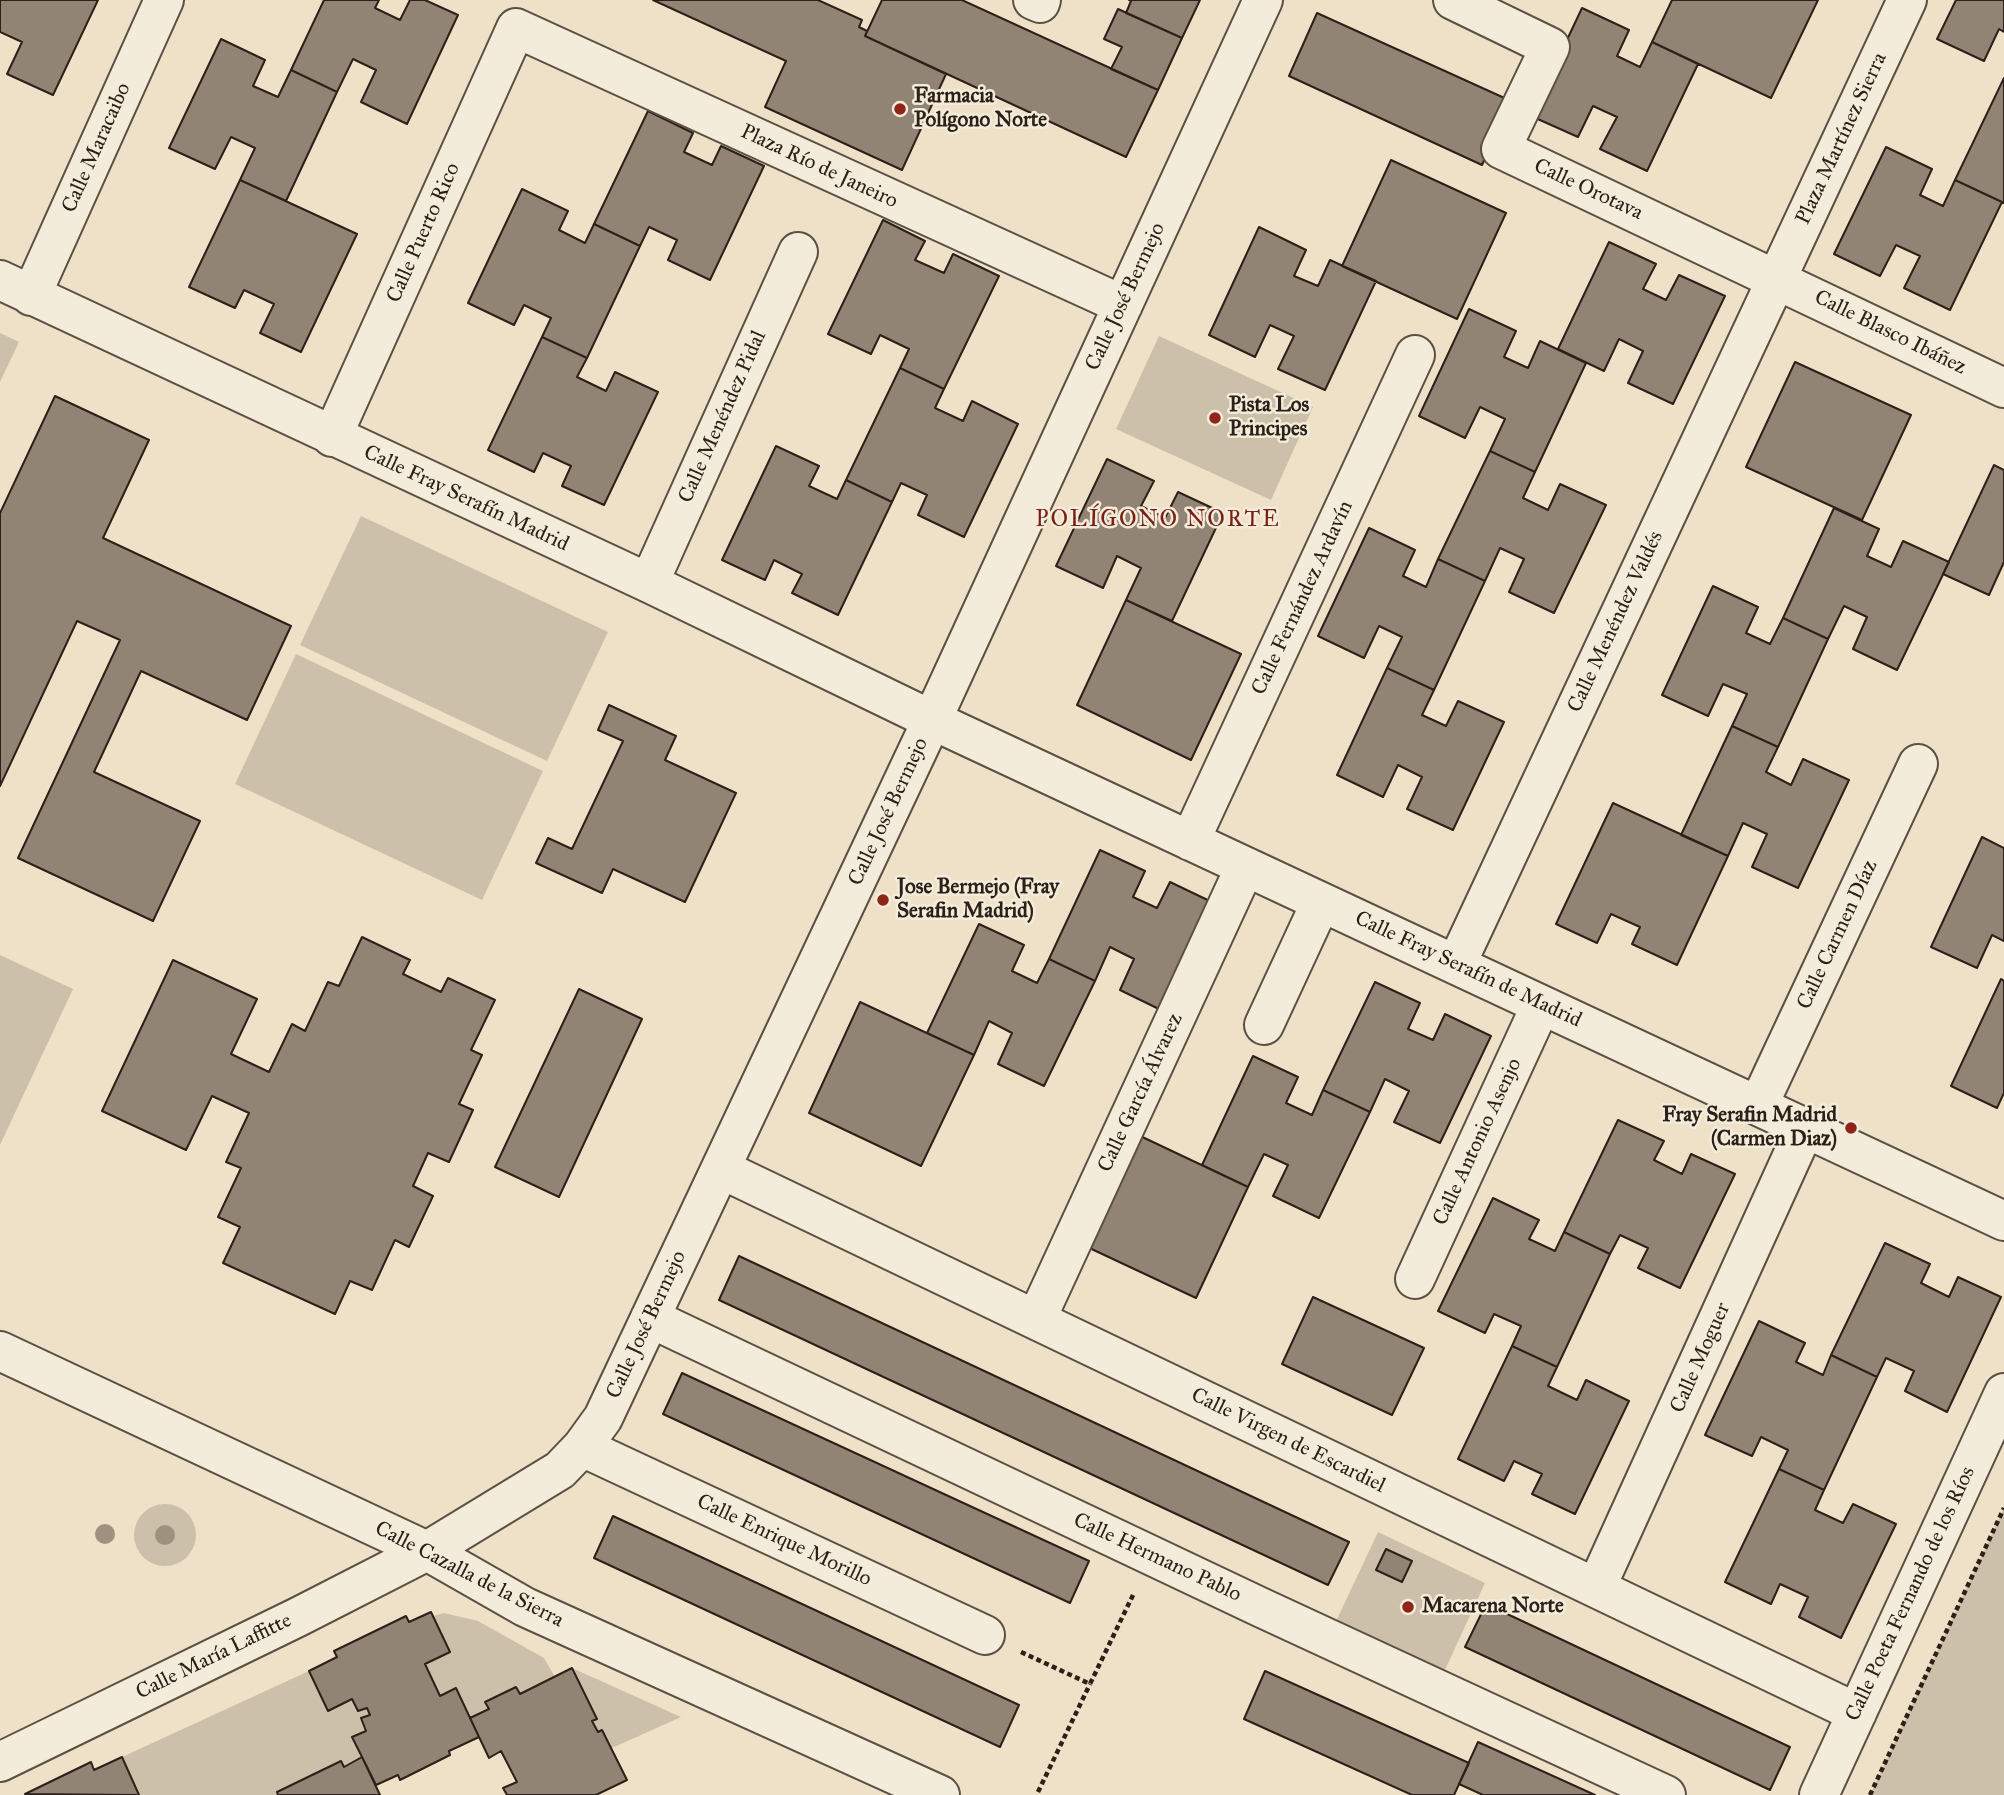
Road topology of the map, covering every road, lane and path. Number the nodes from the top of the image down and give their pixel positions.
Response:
1 (164, 0) edge
2 (1263, 0) edge
3 (1453, 0) edge
4 (1907, 0) edge
5 (516, 28) joint
6 (798, 252) dead end
7 (1777, 279) junction
8 (15, 288) edge
9 (1122, 305) junction
10 (1415, 355) dead end
11 (2004, 387) edge
12 (332, 437) junction
13 (649, 583) junction
14 (932, 720) junction
15 (1918, 764) dead end
16 (1190, 841) junction
17 (1245, 867) junction
18 (1321, 902) junction
19 (1456, 965) junction
20 (1541, 1005) junction
21 (1264, 1025) dead end
22 (1758, 1106) junction
23 (1805, 1128) junction
24 (720, 1169) junction
25 (2004, 1220) edge
26 (1415, 1279) dead end
27 (650, 1318) junction
28 (1036, 1320) junction
29 (0, 1351) edge
30 (2004, 1393) edge
31 (582, 1447) junction
32 (2004, 1508) edge
33 (427, 1551) junction
34 (1153, 1555) junction
35 (1596, 1588) junction
36 (985, 1635) joint
37 (1090, 1684) junction
38 (1857, 1713) junction
39 (0, 1762) edge
40 (1038, 1792) dead end
41 (940, 1795) edge
42 (1666, 1795) edge
43 (1819, 1795) edge
44 (1870, 1795) edge

1 - 8 street, Calle Maracaibo
2 - 9 street, Calle José Bermejo
3 - 7 street, Calle Orotava
4 - 7 street, Plaza Martínez Sierra
5 - 9 street, Plaza Río de Janeiro
5 - 12 street, Calle Puerto Rico
6 - 13 street, Calle Menéndez Pidal
7 - 11 street, Calle Blasco Ibáñez
7 - 19 street, Calle Menéndez Valdés
8 - 12 street, Calle Fray Serafín Madrid
9 - 14 street, Calle José Bermejo
10 - 16 street, Calle Fernández Ardavín
12 - 13 street, Calle Fray Serafín Madrid
13 - 14 street, Calle Fray Serafín Madrid
14 - 16 street, Calle Fray Serafín de Madrid
14 - 24 street, Calle José Bermejo
15 - 22 street, Calle Carmen Díaz
16 - 17 street, Calle Fray Serafín de Madrid
17 - 18 street, Calle Fray Serafín de Madrid
17 - 28 street, Calle García Álvarez
18 - 19 street, Calle Fray Serafín de Madrid
18 - 21 street
19 - 20 street, Calle Fray Serafín de Madrid
20 - 22 street, Calle Fray Serafín de Madrid
20 - 26 street, Calle Antonio Asenjo
22 - 23 street, Calle Fray Serafín de Madrid
23 - 25 street, Calle Fray Serafín de Madrid
23 - 35 street, Calle Moguer
24 - 27 street, Calle José Bermejo
24 - 28 street, Calle Virgen de Escardiel
27 - 31 street, Calle José Bermejo
27 - 34 street, Calle Hermano Pablo
28 - 35 street, Calle Virgen de Escardiel
29 - 33 street, Calle Cazalla de la Sierra
30 - 38 street, Calle Poeta Fernando de los Ríos
31 - 33 street, Calle José Bermejo
31 - 36 street, Calle Enrique Morillo
32 - 44 path
33 - 39 street, Calle María Laffitte
33 - 41 street, Calle Cazalla de la Sierra
34 - 37 path
34 - 42 street, Calle Hermano Pablo
35 - 38 street, Calle Virgen de Escardiel
36 - 37 path
37 - 40 path
38 - 43 street, Calle Poeta Fernando de los Ríos

